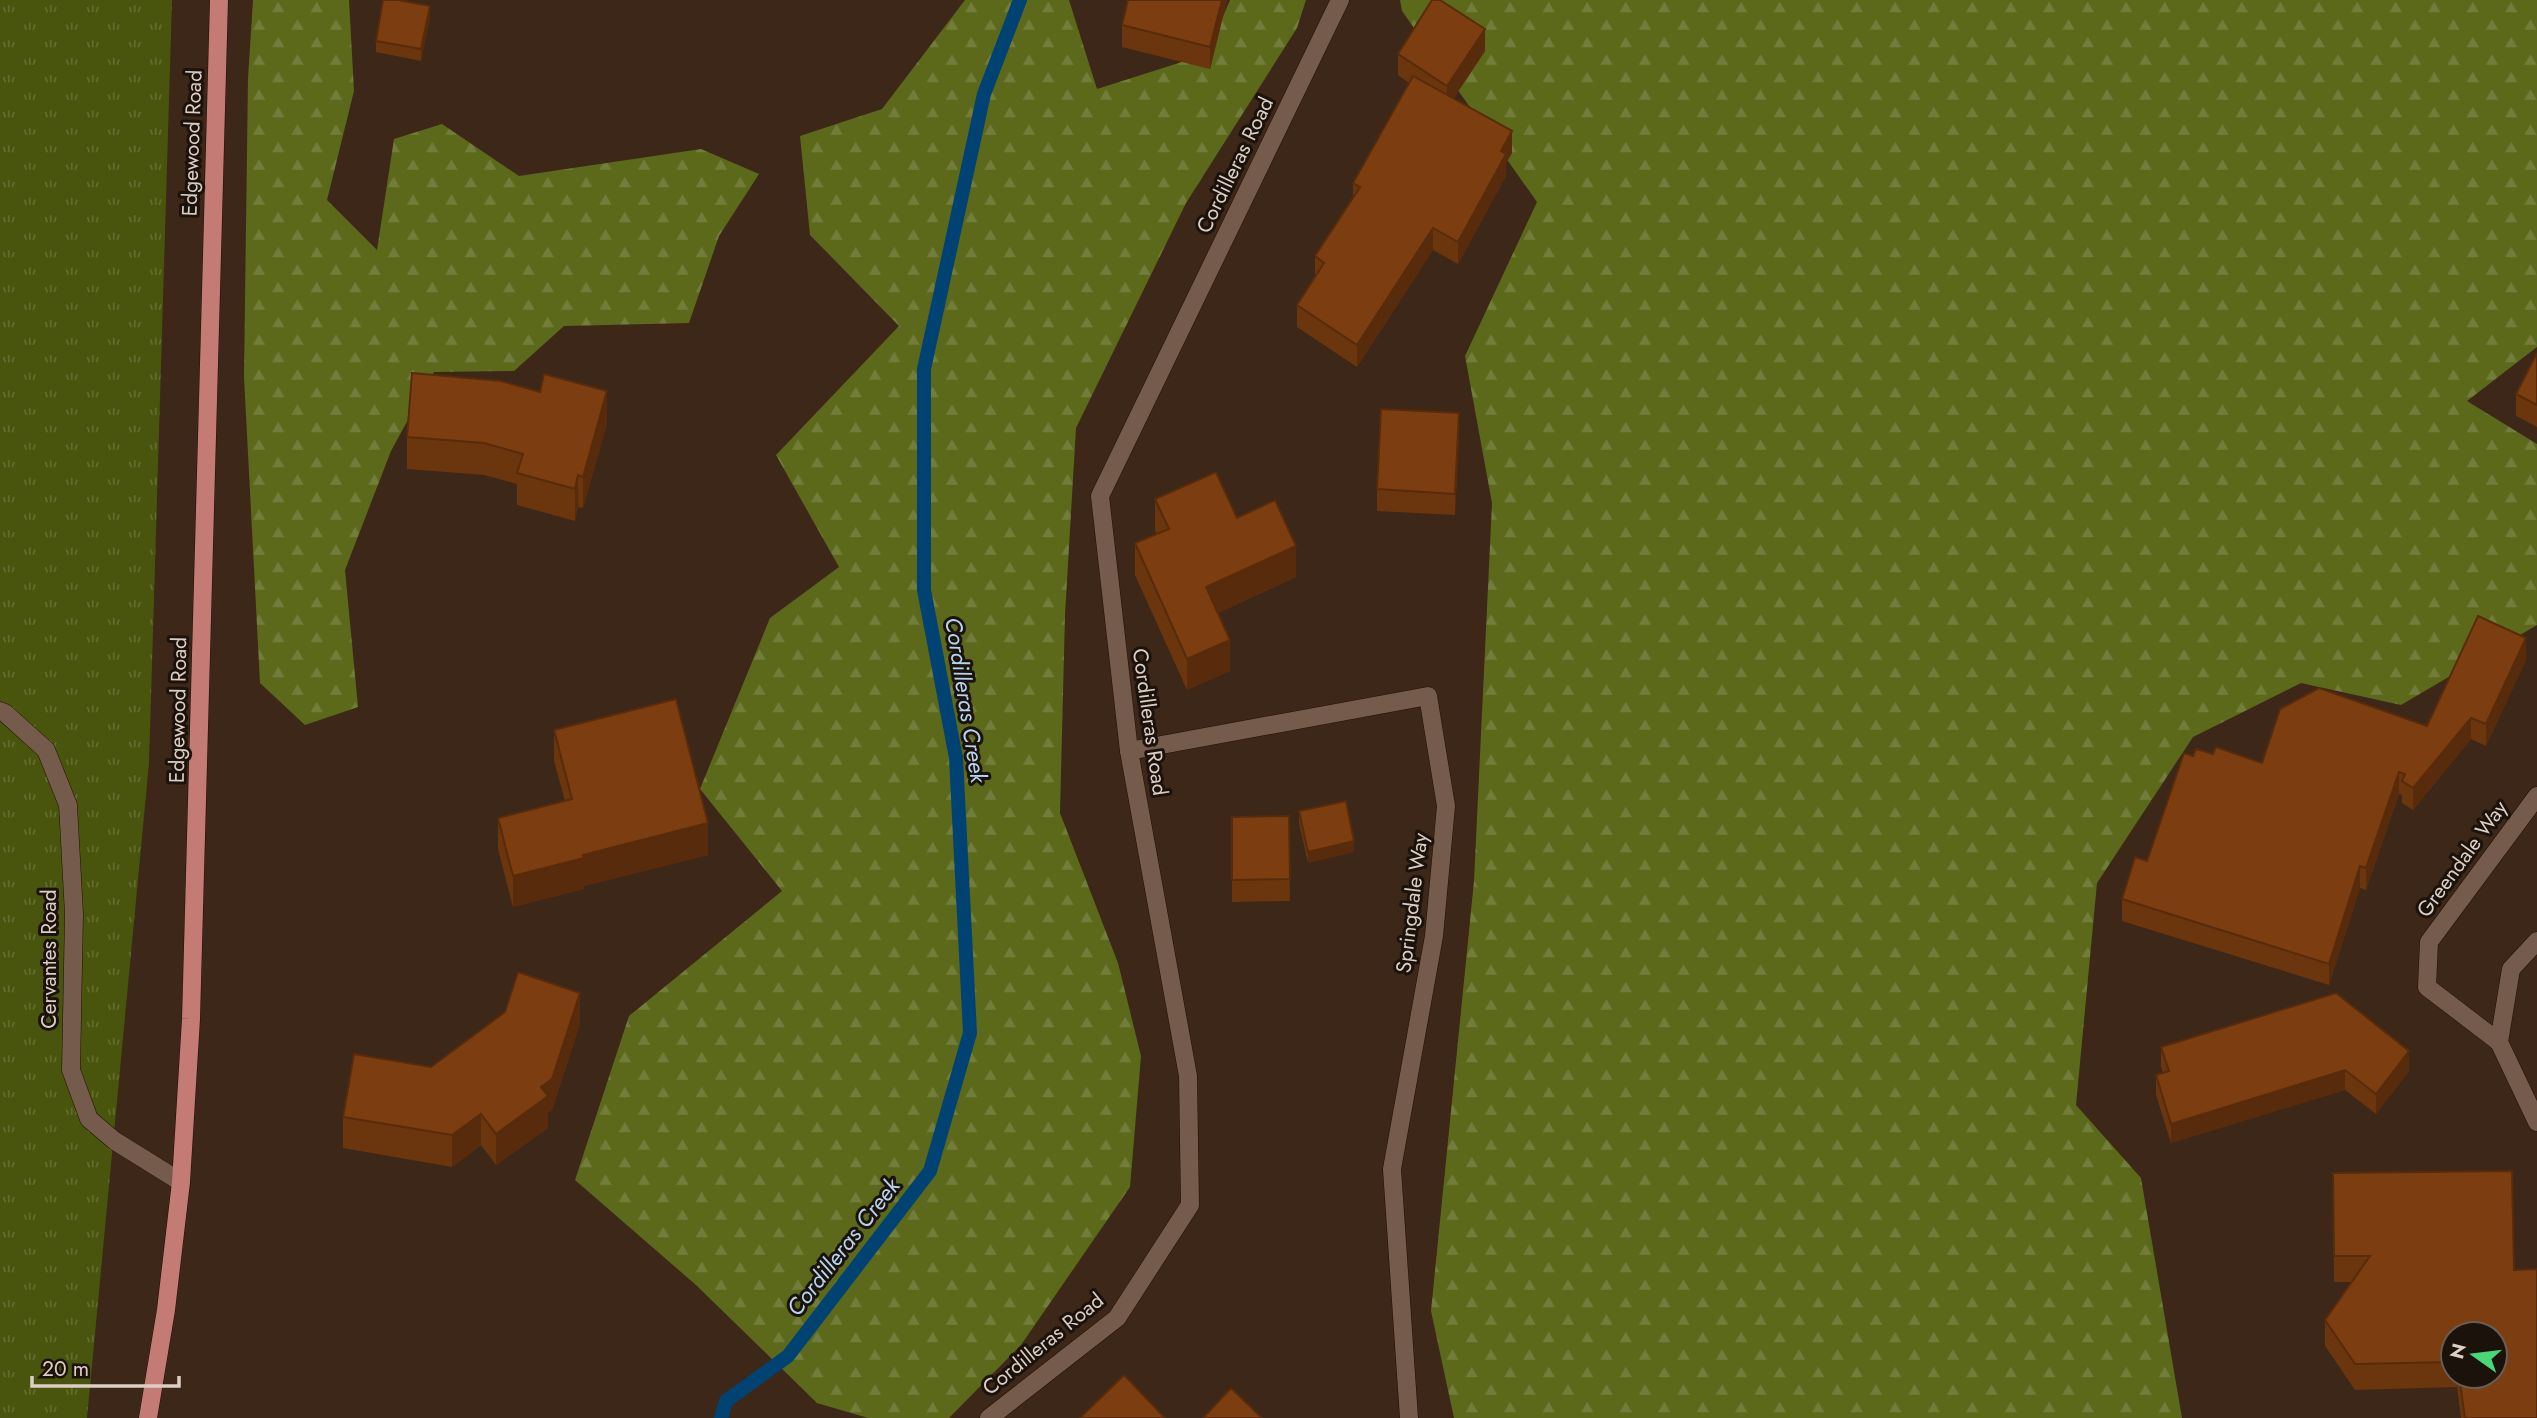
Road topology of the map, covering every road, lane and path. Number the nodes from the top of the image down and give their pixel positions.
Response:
1 (219, 0) edge
2 (1340, 0) edge
3 (0, 711) edge
4 (1129, 751) junction
5 (2537, 796) edge
6 (2537, 941) edge
7 (2499, 1042) junction
8 (2537, 1122) edge
9 (181, 1182) junction
10 (148, 1418) edge
11 (989, 1418) edge
12 (1409, 1418) edge

1 - 9 main road, Edgewood Road
2 - 4 street, Cordilleras Road
3 - 9 street, Cervantes Road
4 - 11 street, Cordilleras Road
4 - 12 street, Springdale Way
5 - 7 street, Greendale Way
6 - 7 street
7 - 8 street
9 - 10 main road, Edgewood Road

